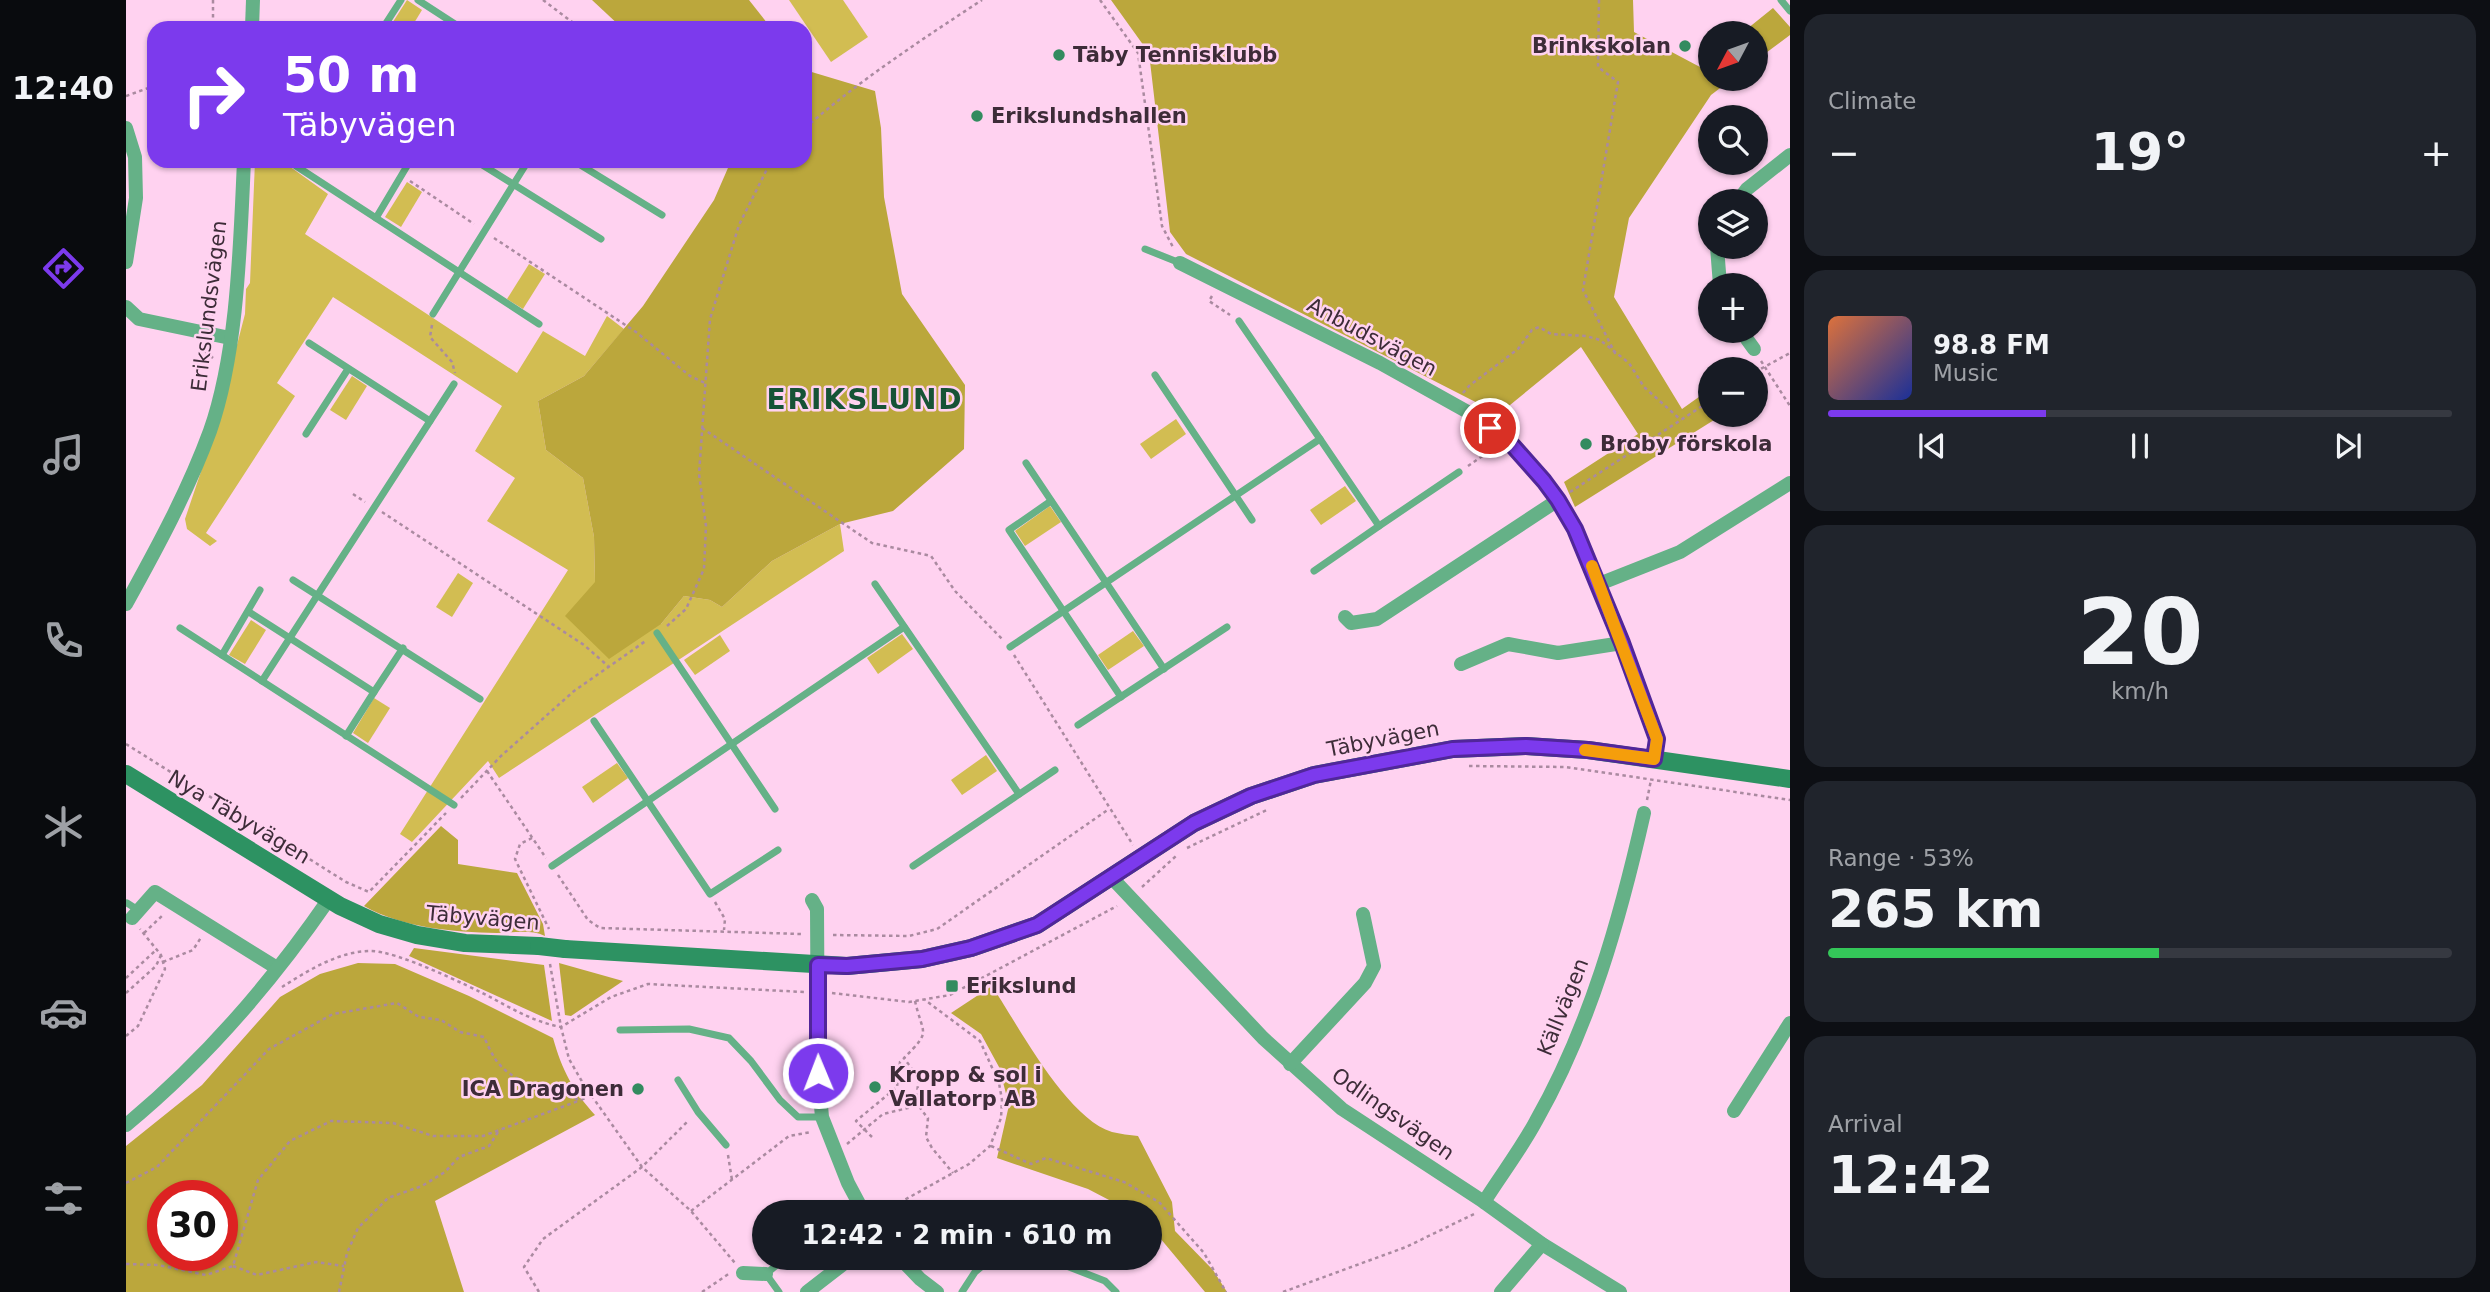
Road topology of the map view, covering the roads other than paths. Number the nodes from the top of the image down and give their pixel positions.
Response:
1 (253, 0) edge
2 (401, 0) edge
3 (418, 0) edge
4 (1781, 0) edge
5 (1790, 11) edge
6 (252, 21) edge
7 (388, 21) edge
8 (450, 21) edge
9 (126, 128) edge
10 (1790, 155) edge
11 (244, 168) edge
12 (299, 168) edge
13 (406, 168) edge
14 (488, 168) edge
15 (523, 168) edge
16 (585, 168) edge
17 (513, 183) junction
18 (1747, 189) edge
19 (662, 215) dead end
20 (376, 218) junction
21 (601, 239) dead end
22 (1145, 249) dead end
23 (126, 262) edge
24 (1181, 263) joint
25 (458, 271) junction
26 (126, 307) edge
27 (433, 314) road end
28 (1239, 321) road end
29 (539, 324) dead end
30 (230, 338) junction
31 (309, 343) dead end
32 (1750, 343) edge
33 (1754, 349) road end
34 (348, 369) junction
35 (1155, 375) dead end
36 (454, 384) road end
37 (430, 421) junction
38 (306, 434) dead end
39 (1320, 439) junction
40 (1026, 463) dead end
41 (1459, 472) road end
42 (1790, 483) edge
43 (1236, 495) junction
44 (1558, 500) junction
45 (1051, 501) junction
46 (1252, 520) dead end
47 (1379, 526) junction
48 (1314, 571) dead end
49 (293, 580) dead end
50 (1107, 582) junction
51 (875, 584) dead end
52 (1599, 584) junction
53 (260, 590) dead end
54 (317, 596) junction
55 (126, 604) edge
56 (1064, 611) junction
57 (249, 612) junction
58 (1345, 617) dead end
59 (904, 626) junction
60 (1227, 627) dead end
61 (180, 628) dead end
62 (657, 633) road end
63 (290, 637) junction
64 (1622, 643) junction
65 (1010, 647) road end
66 (402, 648) junction
67 (222, 655) junction
68 (1461, 664) dead end
69 (1164, 669) junction
70 (262, 681) junction
71 (374, 692) junction
72 (1121, 697) junction
73 (481, 699) dead end
74 (594, 721) dead end
75 (1078, 725) dead end
76 (346, 736) junction
77 (731, 744) junction
78 (1654, 759) junction
79 (1055, 770) dead end
80 (126, 774) edge
81 (1790, 779) edge
82 (1019, 794) junction
83 (648, 800) junction
84 (454, 805) road end
85 (775, 809) dead end
86 (1644, 813) road end
87 (779, 850) dead end
88 (552, 866) dead end
89 (913, 866) dead end
90 (1112, 878) junction
91 (329, 899) junction
92 (812, 900) dead end
93 (133, 911) edge
94 (1363, 914) dead end
95 (818, 965) junction
96 (277, 968) junction
97 (1790, 1023) edge
98 (620, 1030) dead end
99 (1290, 1064) junction
100 (678, 1080) dead end
101 (1734, 1111) dead end
102 (822, 1117) junction
103 (126, 1125) edge
104 (726, 1145) road end
105 (857, 1200) edge
106 (1484, 1202) junction
107 (1542, 1244) junction
108 (772, 1270) edge
109 (835, 1270) edge
110 (911, 1270) edge
111 (977, 1270) edge
112 (1077, 1270) edge
113 (743, 1273) road end
114 (766, 1275) junction
115 (779, 1292) edge
116 (807, 1292) edge
117 (937, 1292) edge
118 (962, 1292) edge
119 (1116, 1292) edge
120 (1501, 1292) edge
121 (1620, 1292) edge

1 - 6 street
2 - 7 lane
3 - 8 lane
4 - 5 lane
9 - 23 street
10 - 18 street
11 - 30 street, Erikslundsvägen
12 - 20 lane
13 - 20 lane
14 - 17 lane
15 - 17 lane
16 - 19 lane
17 - 21 lane
17 - 25 lane
20 - 25 lane
22 - 24 lane
24 - 44 street, Anbudsvägen
25 - 27 lane
25 - 29 lane
26 - 30 street
28 - 39 lane
30 - 55 street, Erikslundsvägen
31 - 34 lane
32 - 33 street
34 - 37 lane
34 - 38 lane
35 - 43 lane
36 - 37 lane
37 - 54 lane
39 - 43 lane
39 - 47 lane
40 - 45 lane
41 - 47 lane
42 - 52 street
43 - 46 lane
43 - 50 lane
44 - 52 street, Anbudsvägen
44 - 58 street
45 - 50 lane
45 - 56 lane
47 - 48 lane
49 - 54 lane
50 - 56 lane
50 - 69 lane
51 - 59 lane
52 - 64 street, Anbudsvägen
53 - 57 lane
54 - 63 lane
54 - 66 lane
56 - 65 lane
56 - 72 lane
57 - 63 lane
57 - 67 lane
59 - 77 lane
59 - 82 lane
60 - 69 lane
61 - 67 lane
62 - 77 lane
63 - 70 lane
63 - 71 lane
64 - 68 street
64 - 78 street, Anbudsvägen
66 - 71 lane
66 - 73 lane
67 - 70 lane
69 - 72 lane
70 - 76 lane
71 - 76 lane
72 - 75 lane
74 - 83 lane
76 - 84 lane
77 - 83 lane
77 - 85 lane
78 - 81 main road, Täbyvägen
78 - 90 main road, Täbyvägen
79 - 82 lane
80 - 91 main road, Nya Täbyvägen
82 - 89 lane
83 - 87 lane
83 - 88 lane
86 - 106 street, Källvägen
90 - 95 main road, Täbyvägen
90 - 99 street, Odlingsvägen
91 - 95 main road, Täbyvägen
91 - 96 street
92 - 95 street
93 - 96 street
94 - 99 street
95 - 102 street
96 - 103 street
97 - 101 street
98 - 102 lane
99 - 106 street, Odlingsvägen
100 - 104 lane
102 - 105 street
106 - 107 street, Odlingsvägen
107 - 120 street
107 - 121 street, Odlingsvägen
108 - 114 lane
109 - 116 street
110 - 117 street
111 - 118 lane
112 - 119 lane
113 - 114 street
114 - 115 lane

